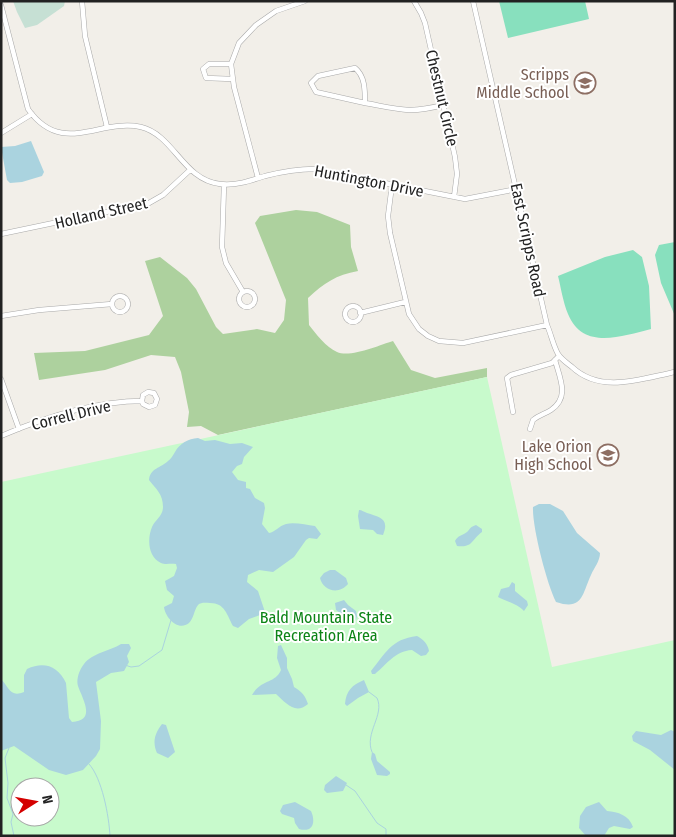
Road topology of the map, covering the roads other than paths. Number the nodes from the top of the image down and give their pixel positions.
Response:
1 (82, 1) edge
2 (306, 1) edge
3 (414, 1) edge
4 (473, 1) edge
5 (1, 5) edge
6 (231, 64) junction
7 (232, 79) junction
8 (365, 102) junction
9 (443, 105) junction
10 (32, 114) junction
11 (107, 127) junction
12 (1, 134) edge
13 (190, 170) junction
14 (258, 178) junction
15 (224, 185) junction
16 (392, 185) junction
17 (517, 189) junction
18 (454, 197) junction
19 (1, 234) edge
20 (242, 292) dead end
21 (405, 302) junction
22 (112, 304) dead end
23 (360, 313) dead end
24 (1, 316) edge
25 (547, 325) junction
26 (559, 356) junction
27 (555, 360) junction
28 (675, 372) edge
29 (1, 379) edge
30 (142, 401) dead end
31 (513, 412) dead end
32 (19, 429) junction
33 (530, 429) dead end
34 (1, 436) edge

1 - 11 street
2 - 6 street
3 - 9 street, Chestnut Circle
4 - 17 street, East Scripps Road
5 - 10 street
6 - 7 street
6 - 7 street
7 - 14 street
8 - 8 street
8 - 9 street
9 - 18 street, Chestnut Circle
10 - 11 street, Huntington Drive
10 - 12 street
11 - 13 street, Huntington Drive
13 - 15 street, Huntington Drive
13 - 19 street, Holland Street
14 - 15 street, Huntington Drive
14 - 16 street, Huntington Drive
15 - 20 street
16 - 18 street, Huntington Drive
16 - 21 street
17 - 18 street, Huntington Drive
17 - 25 street, East Scripps Road
21 - 23 street
21 - 25 street
22 - 24 street
25 - 26 street, East Scripps Road
26 - 27 street
26 - 28 street, East Scripps Road
27 - 31 street
27 - 33 street
29 - 32 street
30 - 32 street, Correll Drive
32 - 34 street, Correll Drive

